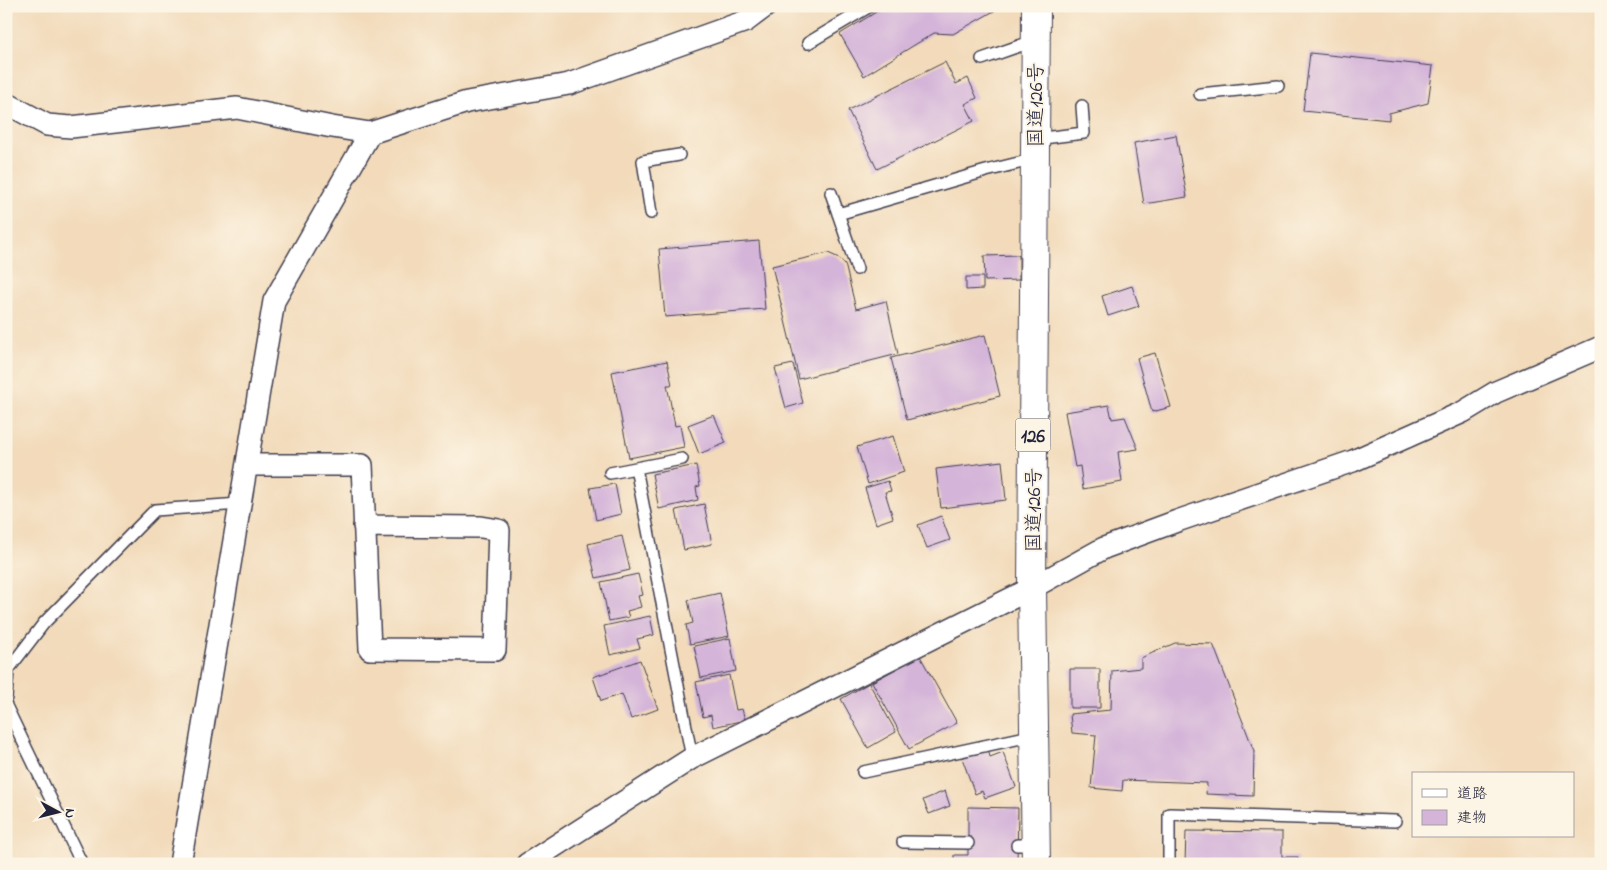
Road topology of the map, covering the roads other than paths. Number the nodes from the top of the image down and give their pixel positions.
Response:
1 (766, 6) edge
2 (870, 6) edge
3 (1036, 6) edge
4 (1036, 40) junction
5 (808, 43) dead end
6 (982, 59) dead end
7 (1278, 86) dead end
8 (1200, 94) dead end
9 (6, 103) edge
10 (1082, 106) dead end
11 (370, 133) junction
12 (1035, 149) junction
13 (679, 156) dead end
14 (831, 192) dead end
15 (651, 213) dead end
16 (838, 214) junction
17 (857, 269) dead end
18 (1601, 347) edge
19 (682, 459) dead end
20 (247, 465) junction
21 (636, 468) junction
22 (610, 473) dead end
23 (240, 504) junction
24 (364, 526) junction
25 (1032, 588) junction
26 (6, 698) edge
27 (6, 706) edge
28 (1034, 735) junction
29 (692, 758) junction
30 (863, 772) dead end
31 (1394, 821) dead end
32 (903, 842) dead end
33 (968, 843) dead end
34 (1029, 851) edge
35 (82, 864) edge
36 (180, 864) edge
37 (527, 864) edge
38 (1169, 864) edge

1 - 11 street
2 - 5 lane
3 - 4 highway, 国道126号 / 126
4 - 6 lane
4 - 12 highway, 国道126号 / 126
7 - 8 lane
9 - 11 street
10 - 12 lane
11 - 20 street
12 - 16 lane
12 - 25 highway, 国道126号 / 126
13 - 15 lane
14 - 16 lane
16 - 17 lane
18 - 25 street
19 - 21 lane
20 - 23 street
20 - 24 street
21 - 22 lane
21 - 29 lane
23 - 26 lane
23 - 36 street
24 - 24 street
25 - 28 highway, 国道126号 / 126
25 - 29 street
27 - 35 lane
28 - 30 lane
28 - 34 highway, 国道126号 / 126
29 - 37 street
31 - 38 lane
32 - 33 lane

